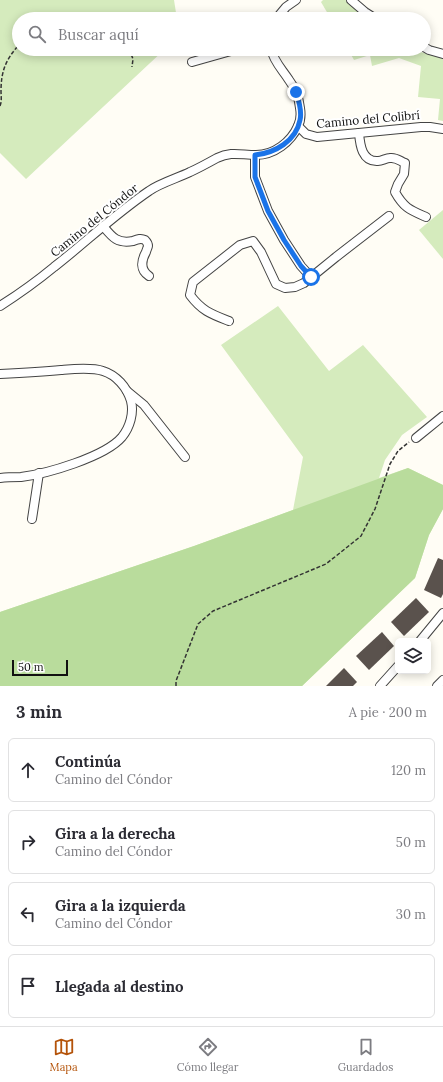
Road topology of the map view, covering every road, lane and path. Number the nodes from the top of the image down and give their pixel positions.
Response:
1 (296, 0) edge
2 (352, 0) edge
3 (282, 12) edge
4 (365, 12) edge
5 (431, 50) edge
6 (12, 53) edge
7 (443, 54) edge
8 (132, 56) edge
9 (213, 56) edge
10 (273, 56) edge
11 (192, 62) dead end
12 (132, 67) dead end
13 (0, 106) edge
14 (298, 126) junction
15 (443, 129) edge
16 (359, 133) junction
17 (255, 155) junction
18 (389, 216) dead end
19 (426, 217) dead end
20 (103, 226) junction
21 (149, 276) dead end
22 (311, 277) junction
23 (0, 306) edge
24 (229, 321) dead end
25 (0, 374) edge
26 (127, 390) junction
27 (443, 416) edge
28 (416, 438) joint
29 (185, 457) dead end
30 (39, 473) junction
31 (0, 478) edge
32 (32, 518) dead end
33 (443, 613) edge
34 (422, 638) edge
35 (395, 669) edge
36 (443, 680) edge
37 (175, 686) edge
38 (380, 686) edge
39 (437, 686) edge

1 - 3 street
2 - 4 street
5 - 7 street
6 - 13 path
8 - 12 path
9 - 11 street
10 - 14 street
14 - 16 street, Camino del Colibrí
14 - 17 street, Camino del Cóndor
15 - 16 street, Camino del Colibrí
16 - 19 street
17 - 20 street, Camino del Cóndor
17 - 22 street
18 - 22 street
20 - 21 street
20 - 23 street, Camino del Cóndor
22 - 24 street
25 - 26 street
26 - 29 street
26 - 30 street
27 - 28 street
28 - 37 path
30 - 31 street
30 - 32 street
33 - 34 street
35 - 38 street
36 - 39 street

